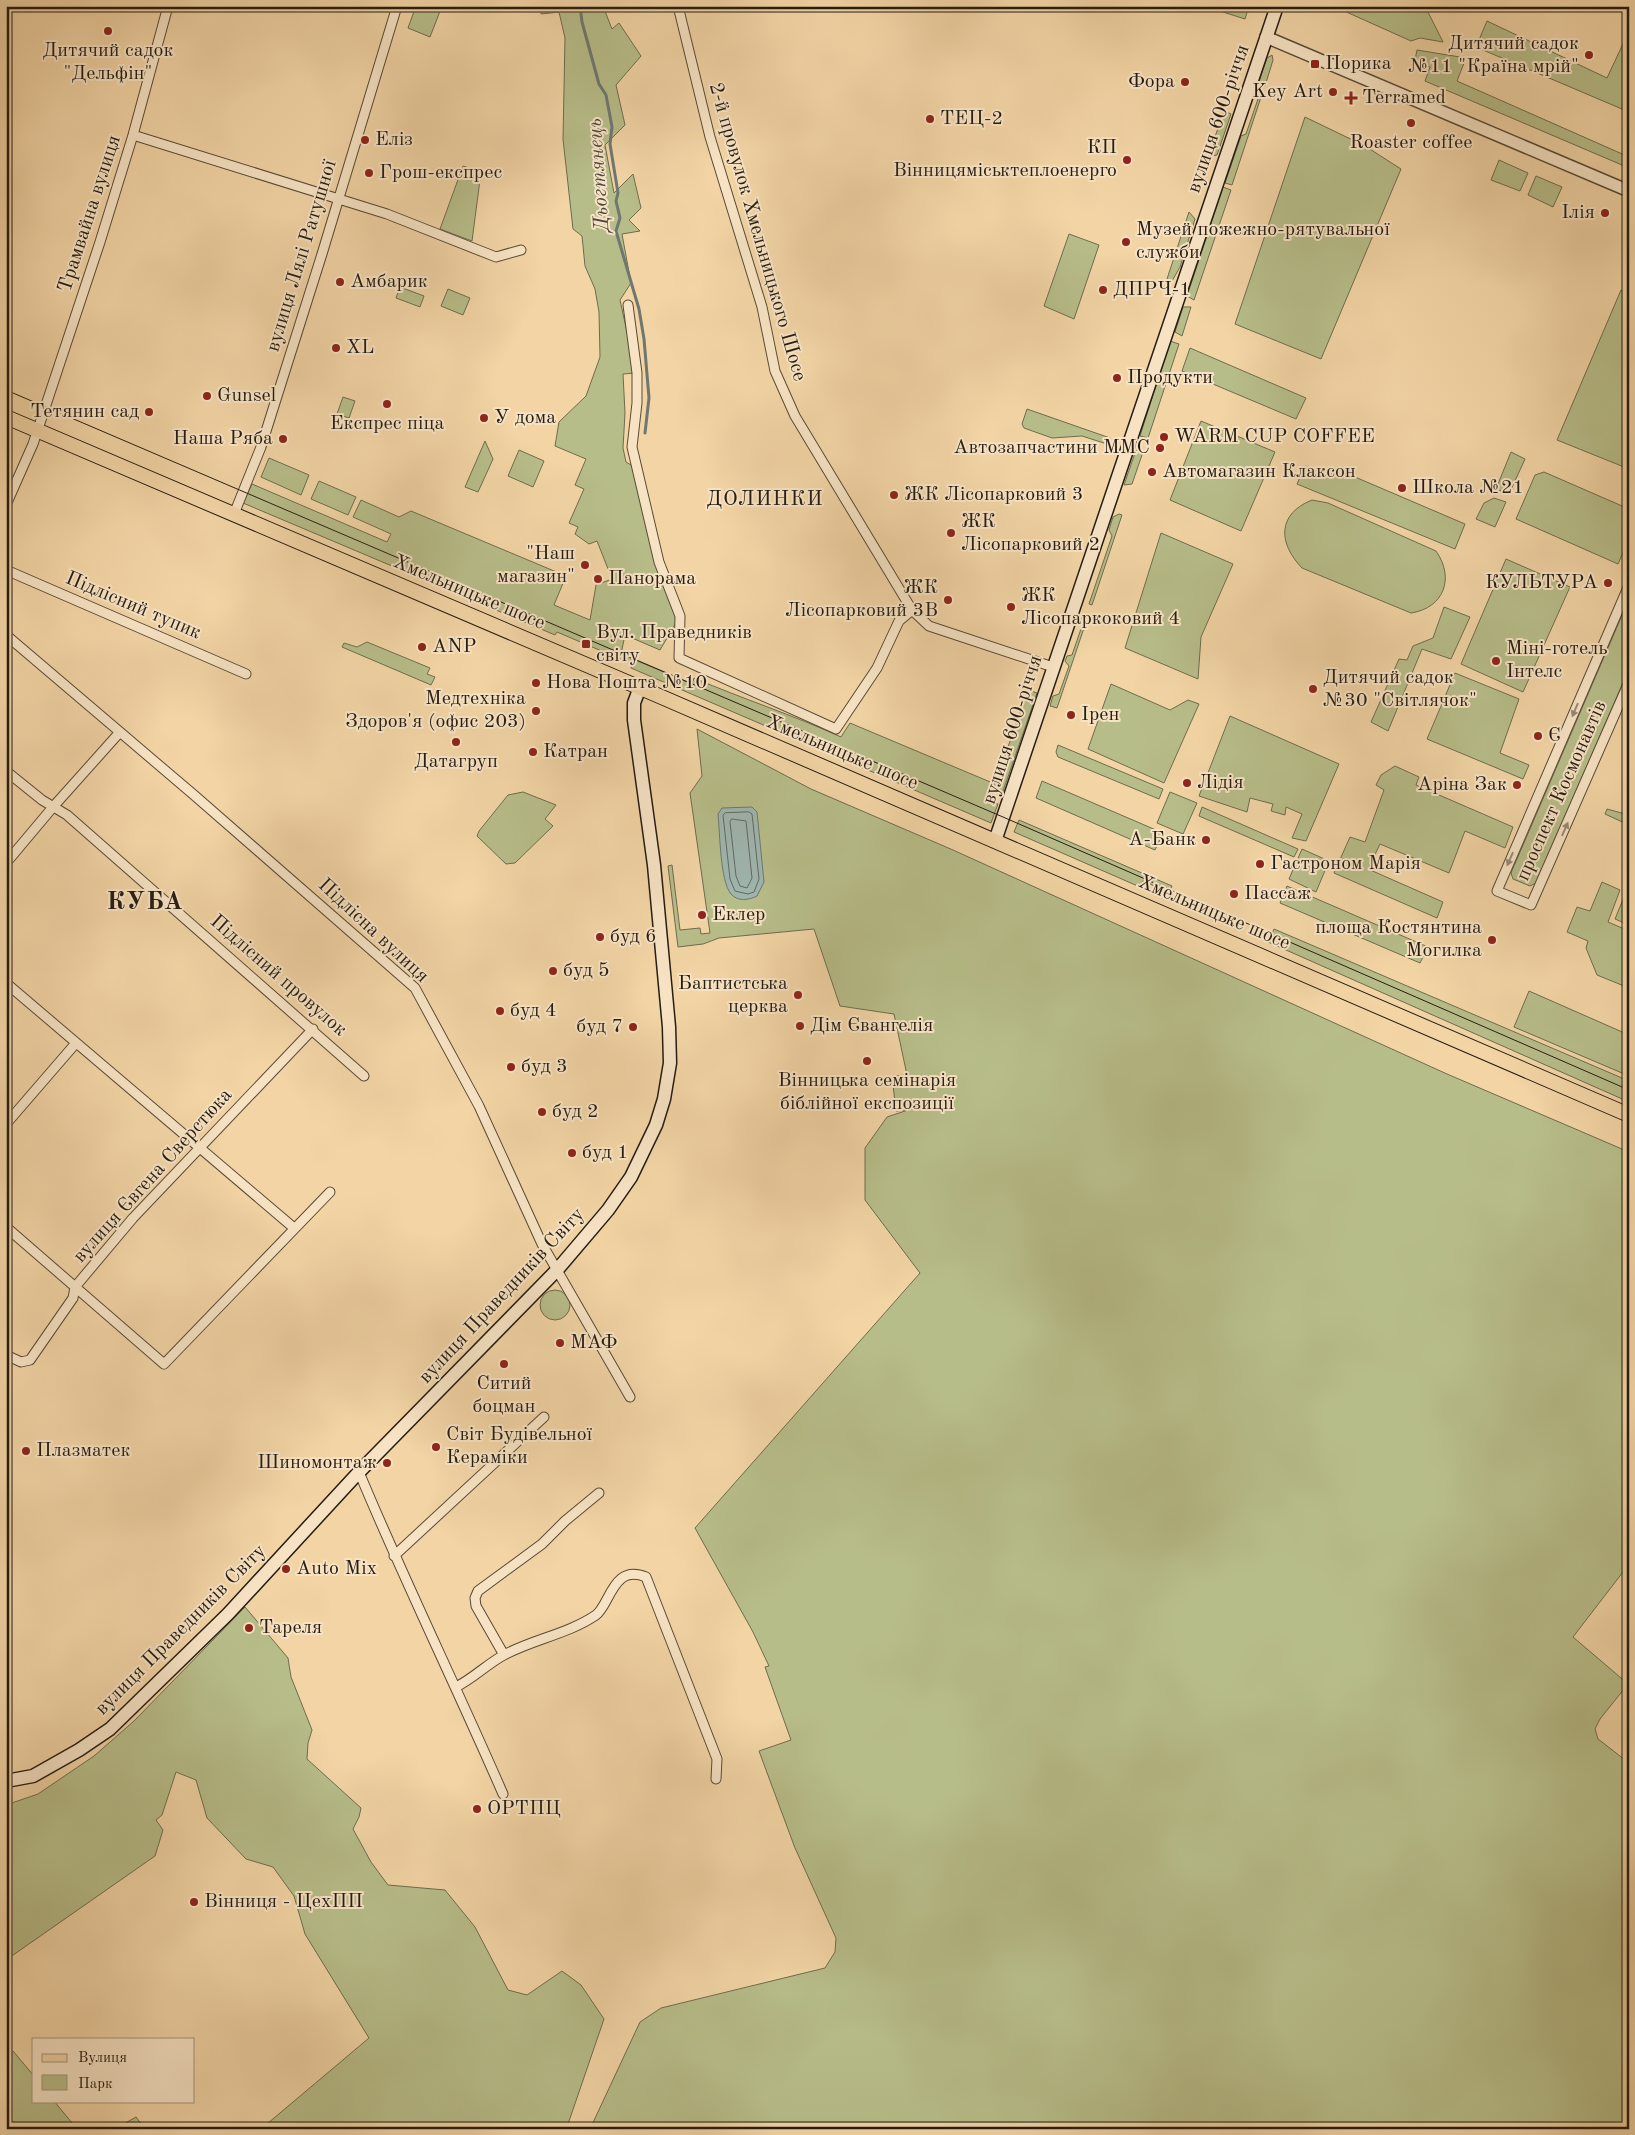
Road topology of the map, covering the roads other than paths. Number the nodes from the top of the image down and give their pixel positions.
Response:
1 (168, 6) edge
2 (397, 6) edge
3 (678, 6) edge
4 (1277, 6) edge
5 (1266, 37) junction
6 (133, 135) junction
7 (1629, 191) edge
8 (339, 198) junction
9 (521, 250) dead end
10 (628, 305) dead end
11 (6, 417) edge
12 (37, 430) junction
13 (6, 506) edge
14 (234, 514) junction
15 (6, 570) edge
16 (1629, 585) edge
17 (912, 610) junction
18 (6, 635) edge
19 (1053, 667) junction
20 (246, 674) dead end
21 (1629, 682) edge
22 (640, 687) junction
23 (120, 732) junction
24 (6, 771) edge
25 (53, 807) junction
26 (995, 841) junction
27 (6, 863) edge
28 (6, 983) edge
29 (313, 1029) junction
30 (76, 1043) junction
31 (364, 1076) dead end
32 (1629, 1115) edge
33 (6, 1124) edge
34 (200, 1147) junction
35 (330, 1192) dead end
36 (6, 1227) edge
37 (294, 1228) junction
38 (558, 1270) junction
39 (75, 1287) junction
40 (6, 1355) edge
41 (630, 1396) dead end
42 (544, 1417) dead end
43 (359, 1472) junction
44 (599, 1493) dead end
45 (394, 1556) junction
46 (504, 1655) junction
47 (456, 1687) junction
48 (716, 1779) dead end
49 (6, 1781) edge
50 (503, 1794) dead end

1 - 6 street, Трамвайна вулиця
2 - 8 street, вулиця Лялі Ратушної
3 - 17 street, 2-й провулок Хмельницького Шосе
4 - 5 main road, вулиця 600-річчя
5 - 7 street
5 - 19 main road, вулиця 600-річчя
6 - 8 street
6 - 12 street, Трамвайна вулиця
8 - 9 street
8 - 14 street, вулиця Лялі Ратушної
10 - 17 street
11 - 12 main road, Хмельницьке шосе
12 - 13 street
12 - 14 main road, Хмельницьке шосе
14 - 22 main road, Хмельницьке шосе
15 - 20 street, Підлісний тупик
16 -> 21 street, проспект Космонавтів
17 - 19 street, 2-й провулок Хмельницького Шосе
18 - 23 street, Підлісна вулиця
19 - 26 main road, вулиця 600-річчя
22 - 26 main road, Хмельницьке шосе
22 - 38 main road, вулиця Праведників Світу
23 - 25 street
23 - 38 street, Підлісна вулиця
24 - 25 street, Підлісний провулок
25 - 27 street
25 - 29 street, Підлісний провулок
26 - 32 main road, Хмельницьке шосе
28 - 30 street
29 - 31 street, Підлісний провулок
29 - 34 street, вулиця Євгена Сверстюка
30 - 33 street
30 - 34 street
34 - 37 street
34 - 39 street, вулиця Євгена Сверстюка
35 - 37 street
36 - 39 street
37 - 39 street
38 - 41 street, Підлісна вулиця
38 - 43 main road, вулиця Праведників Світу
39 - 40 street, вулиця Євгена Сверстюка
42 - 45 street
43 - 45 street
43 - 49 main road, вулиця Праведників Світу
44 - 46 street
45 - 47 street
46 - 47 street
46 - 48 street
47 - 50 street

